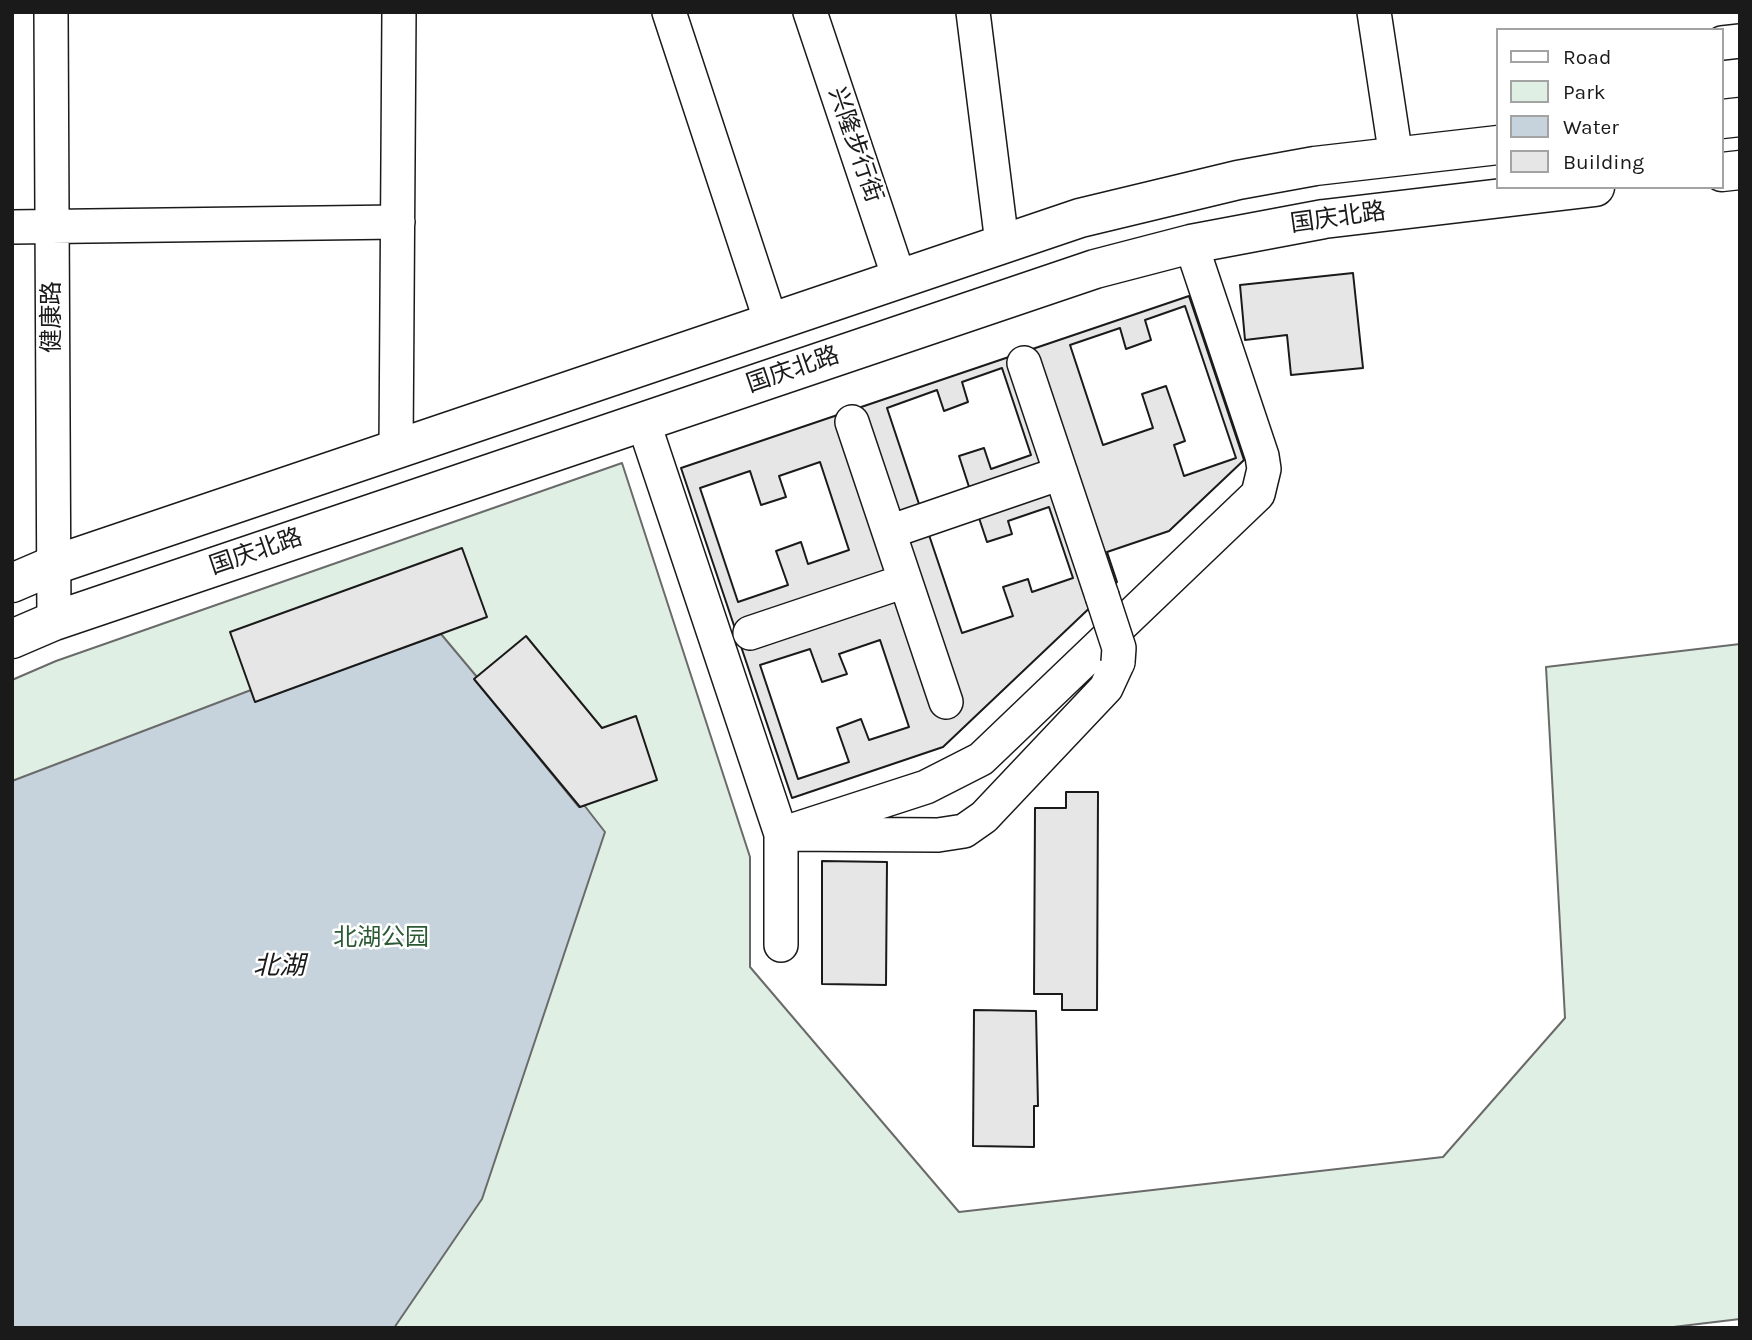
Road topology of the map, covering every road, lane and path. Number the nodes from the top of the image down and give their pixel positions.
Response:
1 (51, 12) edge
2 (399, 12) edge
3 (669, 12) edge
4 (810, 12) edge
5 (972, 12) edge
6 (1374, 12) edge
7 (1496, 145) edge
8 (1396, 157) junction
9 (1578, 189) edge
10 (398, 222) junction
11 (12, 227) edge
12 (52, 227) junction
13 (1002, 243) junction
14 (1191, 244) junction
15 (899, 278) junction
16 (771, 322) junction
17 (1024, 363) dead end
18 (643, 421) junction
19 (852, 422) dead end
20 (396, 449) junction
21 (1061, 473) junction
22 (889, 532) junction
23 (54, 565) junction
24 (905, 581) junction
25 (12, 583) edge
26 (54, 621) junction
27 (750, 633) dead end
28 (12, 639) edge
29 (946, 702) dead end
30 (781, 834) junction
31 (780, 945) dead end

1 - 12 street, 健康路
2 - 10 street
3 - 16 street
4 - 15 street, 兴隆步行街
5 - 13 street
6 - 8 street
7 - 8 main road
8 - 13 main road
9 - 14 main road, 国庆北路
10 - 12 street
10 - 20 street
11 - 12 street
12 - 23 street, 健康路
13 - 15 main road
14 - 18 main road, 国庆北路
14 - 30 street
15 - 16 main road
16 - 20 main road
17 - 21 street
18 - 26 main road, 国庆北路
18 - 30 street
19 - 22 street
20 - 23 main road
21 - 22 street
21 - 30 street, bridge
22 - 24 street
23 - 25 main road
23 - 26 street, 健康路
24 - 27 street
24 - 29 street
26 - 28 main road, 国庆北路
30 - 31 street

